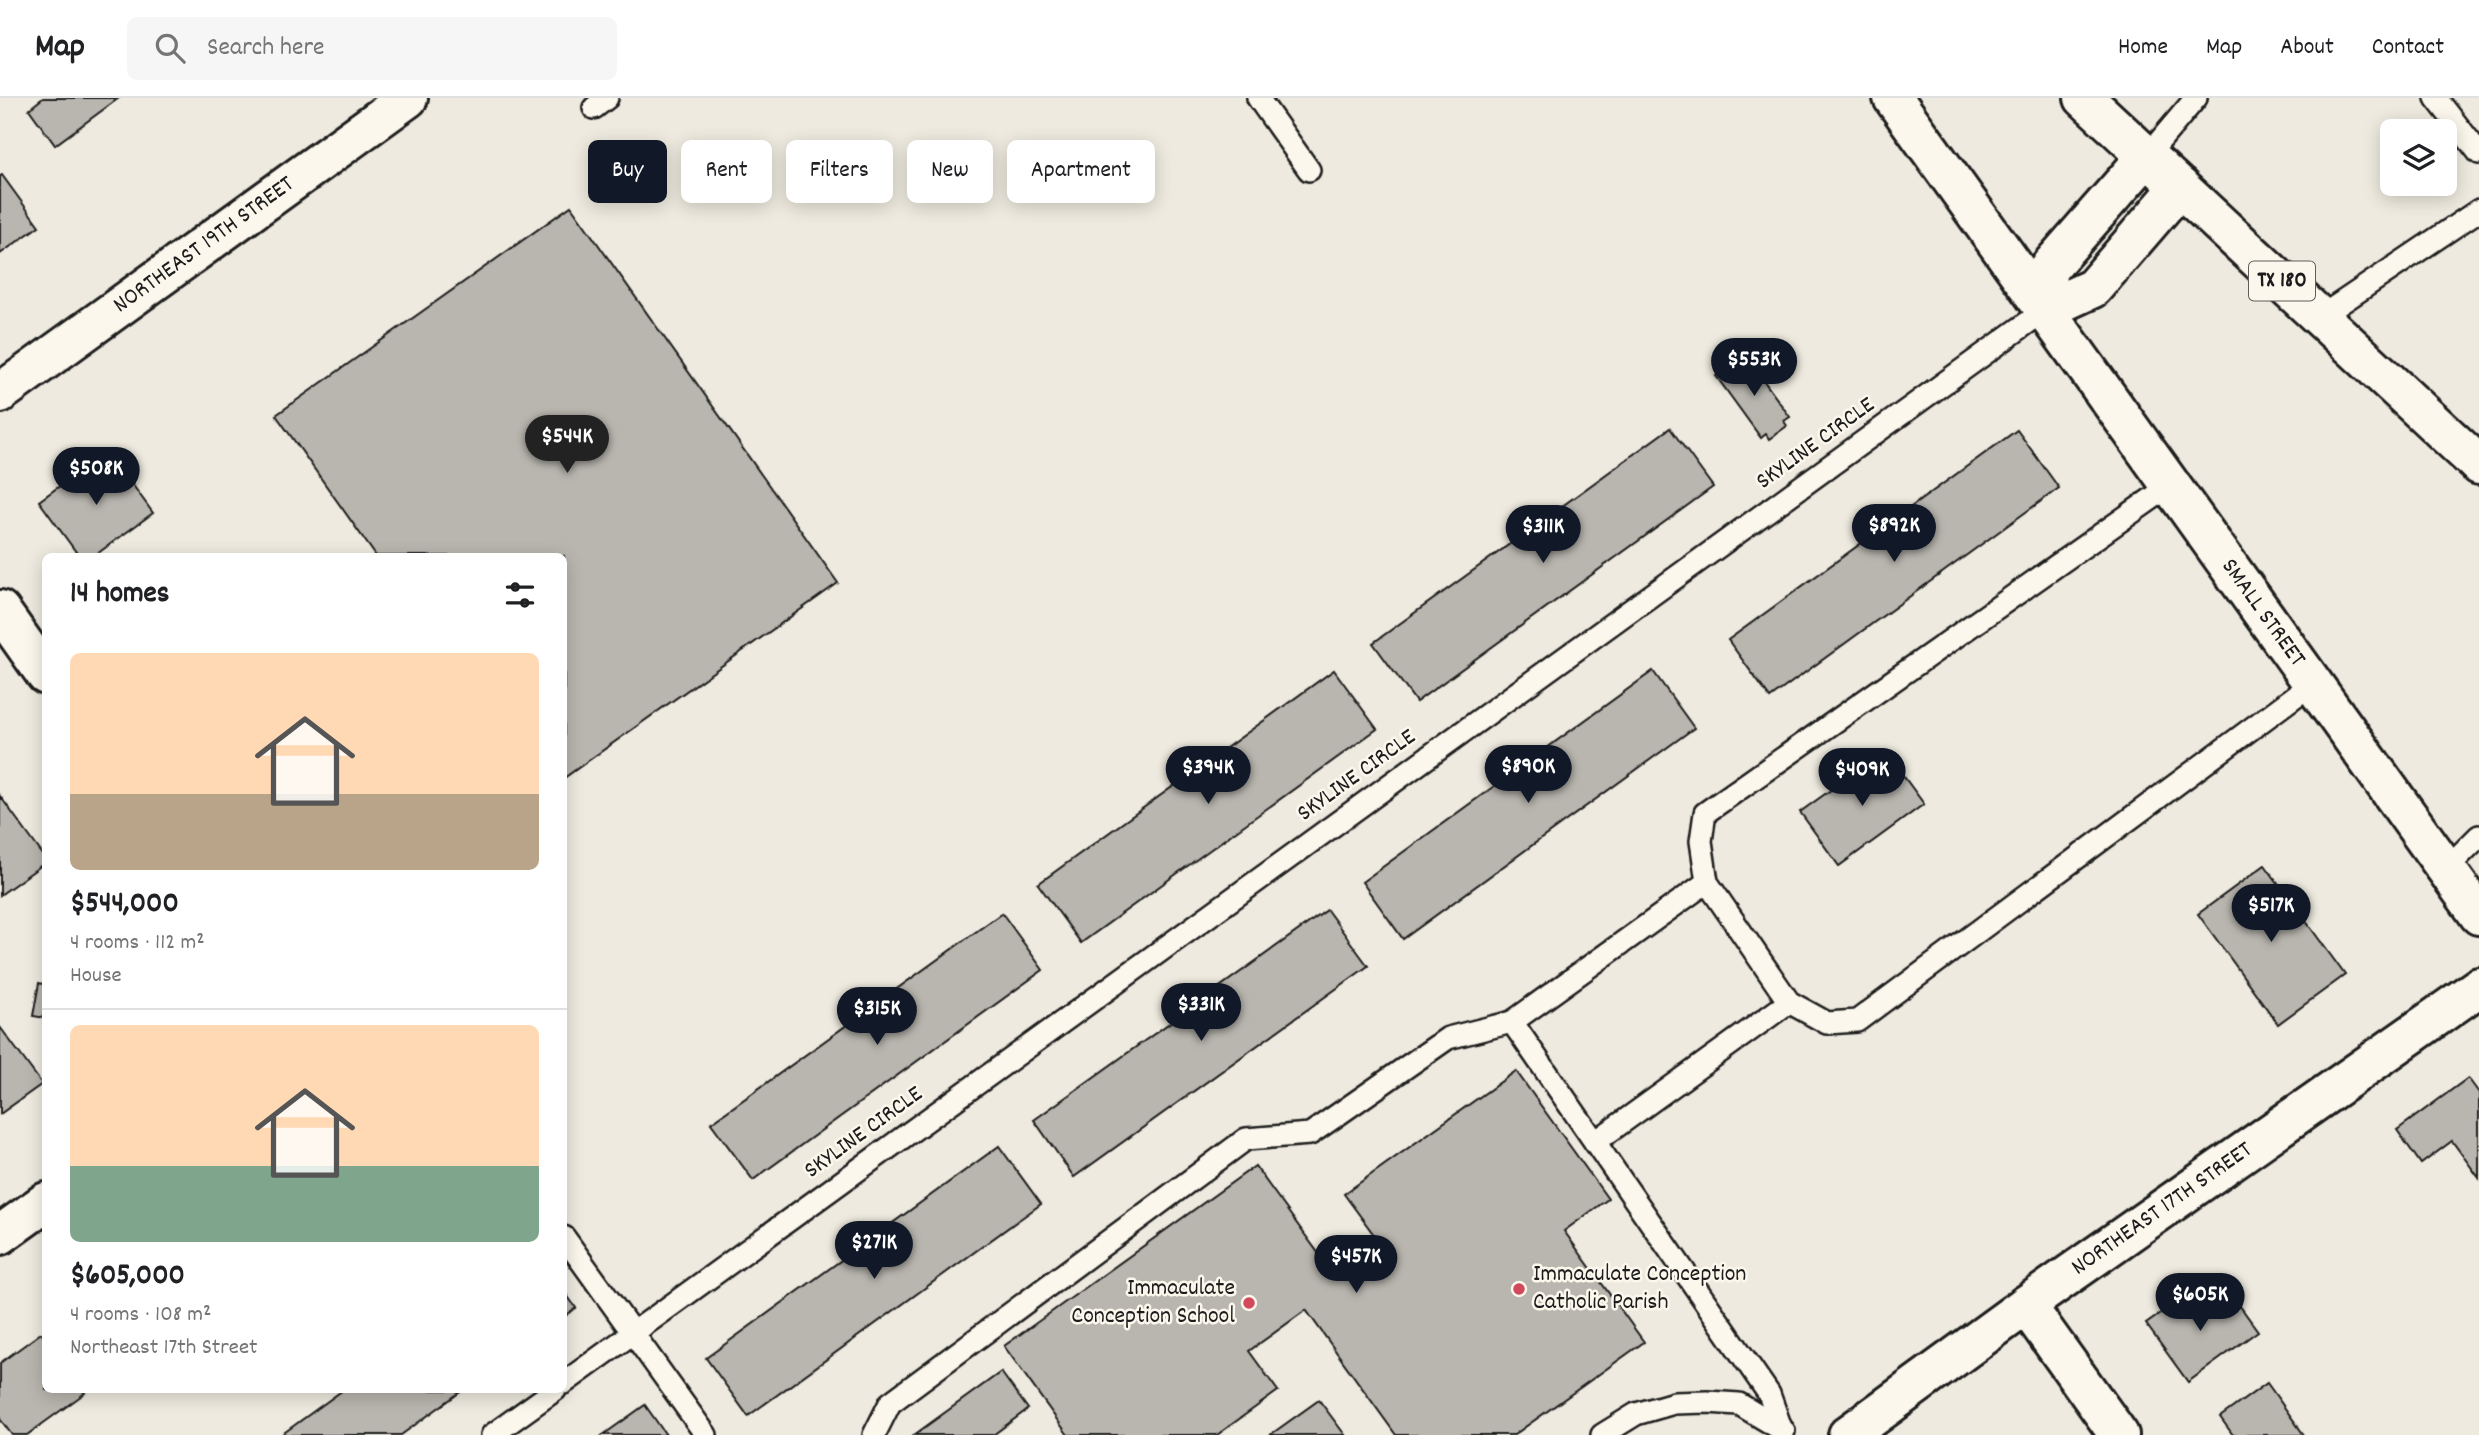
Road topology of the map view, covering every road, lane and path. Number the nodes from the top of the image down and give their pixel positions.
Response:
1 (408, 98) edge
2 (1258, 98) edge
3 (1893, 98) edge
4 (2084, 98) edge
5 (2196, 98) edge
6 (2436, 98) edge
7 (2479, 153) edge
8 (2147, 156) junction
9 (1309, 170) dead end
10 (2180, 187) junction
11 (2479, 210) edge
12 (2045, 310) junction
13 (2320, 317) junction
14 (0, 393) edge
15 (2479, 465) edge
16 (2171, 485) junction
17 (0, 610) edge
18 (42, 669) edge
19 (2312, 683) junction
20 (2479, 836) edge
21 (2446, 869) junction
22 (1707, 882) junction
23 (2479, 915) edge
24 (2479, 987) edge
25 (1790, 1002) junction
26 (1512, 1022) junction
27 (1595, 1143) junction
28 (42, 1205) edge
29 (0, 1235) edge
30 (567, 1241) edge
31 (2026, 1305) junction
32 (633, 1333) junction
33 (567, 1381) edge
34 (551, 1393) edge
35 (1784, 1432) edge
36 (492, 1435) edge
37 (706, 1435) edge
38 (874, 1435) edge
39 (1602, 1435) edge
40 (1848, 1435) edge
41 (2119, 1435) edge

1 - 14 street, NORTHEAST 19TH STREET
2 - 9 lane
3 - 12 street, SMALL STREET
4 - 8 street, TX 180
5 - 8 lane
6 - 7 lane
8 - 10 street, TX 180
8 - 12 street
10 - 12 street
10 - 13 street, TX 180
11 - 13 lane
12 - 16 street, SMALL STREET
12 - 32 lane, SKYLINE CIRCLE
13 - 15 street, TX 180
16 - 19 street, SMALL STREET
16 - 22 lane
17 - 18 street
19 - 21 street, SMALL STREET
19 - 25 lane
20 - 21 lane
21 - 23 street, SMALL STREET
22 - 25 lane
22 - 26 lane
24 - 31 street, NORTHEAST 17TH STREET
25 - 27 lane
26 - 27 lane
26 - 38 lane
27 - 35 lane
28 - 29 street
30 - 32 lane
31 - 40 street, NORTHEAST 17TH STREET
31 - 41 street
32 - 33 lane, SKYLINE CIRCLE
32 - 37 lane
34 - 36 lane
35 - 39 lane

